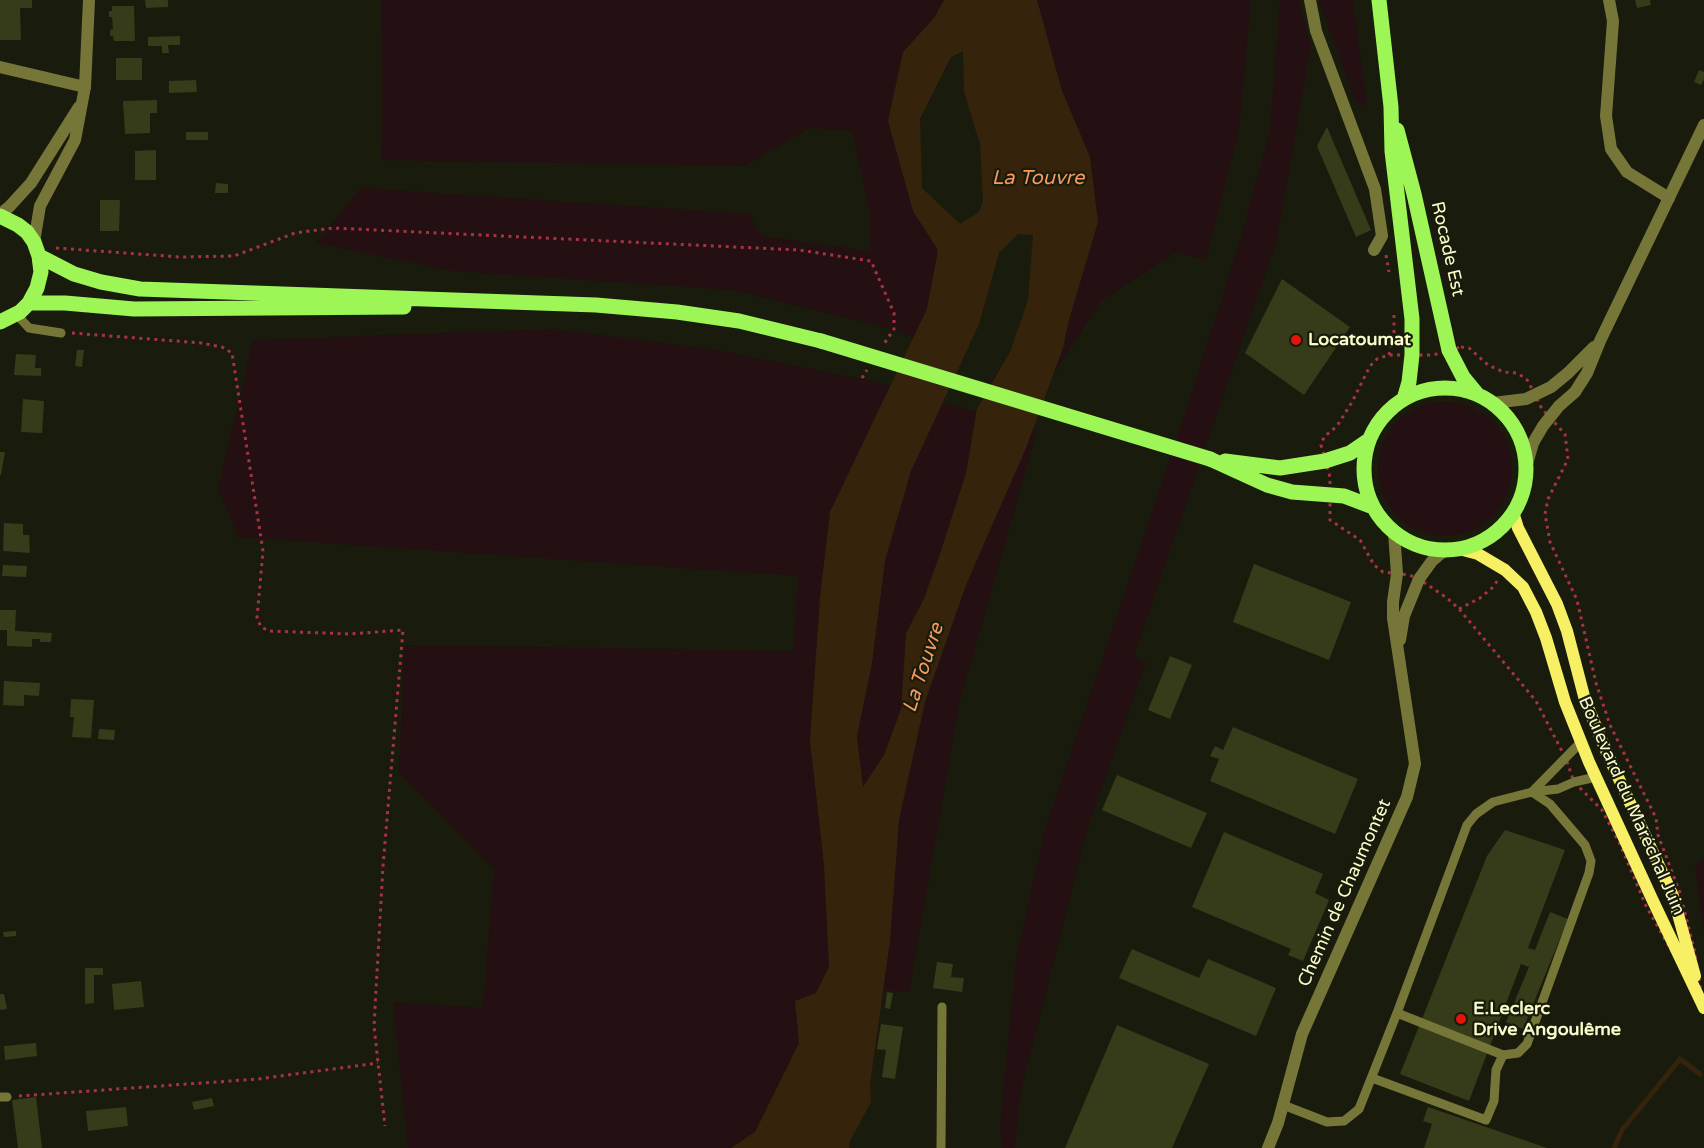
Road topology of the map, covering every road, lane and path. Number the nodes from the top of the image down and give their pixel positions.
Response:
1 (89, 0) edge
2 (1310, 0) edge
3 (1379, 0) edge
4 (1609, 0) edge
5 (0, 67) edge
6 (85, 93) junction
7 (1391, 107) junction
8 (1704, 125) edge
9 (1669, 198) junction
10 (0, 215) edge
11 (1382, 236) junction
12 (36, 249) junction
13 (1374, 250) dead end
14 (1391, 279) dead end
15 (29, 303) junction
16 (499, 303) junction
17 (1395, 311) dead end
18 (16, 314) junction
19 (0, 322) edge
20 (61, 333) joint
21 (1600, 341) junction
22 (881, 349) dead end
23 (1449, 350) junction
24 (1389, 355) junction
25 (1412, 355) junction
26 (868, 369) dead end
27 (862, 378) dead end
28 (1477, 394) junction
29 (1535, 395) junction
30 (1404, 399) junction
31 (1493, 403) junction
32 (1550, 417) junction
33 (1368, 440) junction
34 (1210, 459) junction
35 (1326, 462) junction
36 (1526, 467) junction
37 (1329, 495) junction
38 (1373, 507) junction
39 (1513, 512) junction
40 (1394, 532) junction
41 (1550, 542) dead end
42 (1452, 550) junction
43 (1397, 574) junction
44 (1419, 579) junction
45 (1398, 647) junction
46 (1581, 742) junction
47 (1566, 759) junction
48 (1596, 777) junction
49 (1574, 782) junction
50 (1532, 792) junction
51 (942, 1007) dead end
52 (1703, 1007) edge
53 (1398, 1013) junction
54 (1503, 1055) junction
55 (378, 1064) junction
56 (1372, 1078) junction
57 (3, 1097) edge
58 (1282, 1105) junction
59 (385, 1126) dead end
60 (941, 1148) edge
61 (1268, 1148) edge

1 - 6 street
2 - 11 street
3 - 7 main road, Rocade Est
4 - 9 street
5 - 6 street
6 - 10 street
6 - 12 street
7 - 23 main road, Rocade Est
7 - 25 main road, Rocade Est
8 - 9 street
9 - 21 street
10 - 12 main road
11 - 13 street
11 - 14 path
12 - 15 main road
12 - 16 main road
12 - 22 path
15 - 16 main road
15 - 18 main road
16 - 34 main road, bridge
17 - 24 path
18 - 19 main road
18 - 20 lane
20 - 55 path
21 - 29 street
21 - 32 street
23 - 25 path
23 - 28 main road, Rocade Est
23 - 29 path
24 - 25 path
24 - 35 path
25 - 30 main road, Rocade Est
26 - 27 path
28 - 30 main road
28 - 31 main road
29 - 31 street
30 - 33 main road
31 - 36 main road
32 - 36 street
32 - 41 path
33 - 35 main road
33 - 38 main road
34 - 35 main road
34 - 37 main road
35 - 37 path
36 - 39 main road
37 - 38 main road
37 - 43 path
38 - 40 main road
39 - 42 main road
39 - 52 main road, Boulevard du Maréchal Juin
40 - 42 main road
40 - 43 street, Chemin de Chaumontet
42 - 44 street, Chemin de Chaumontet
42 - 46 main road, Boulevard du Maréchal Juin
43 - 44 path
43 - 45 street, Chemin de Chaumontet
44 - 45 street, Chemin de Chaumontet
44 - 47 path
45 - 58 street, Chemin de Chaumontet
46 - 47 lane
46 - 48 main road, Boulevard du Maréchal Juin
47 - 49 path
47 - 50 lane
48 - 49 lane
48 - 52 main road, Boulevard du Maréchal Juin
49 - 50 lane
49 - 52 path
50 - 53 lane
50 - 54 lane
51 - 60 lane
53 - 54 lane
53 - 56 lane
54 - 56 lane
55 - 57 path
55 - 59 path
56 - 58 lane
58 - 61 street, Chemin de Chaumontet

